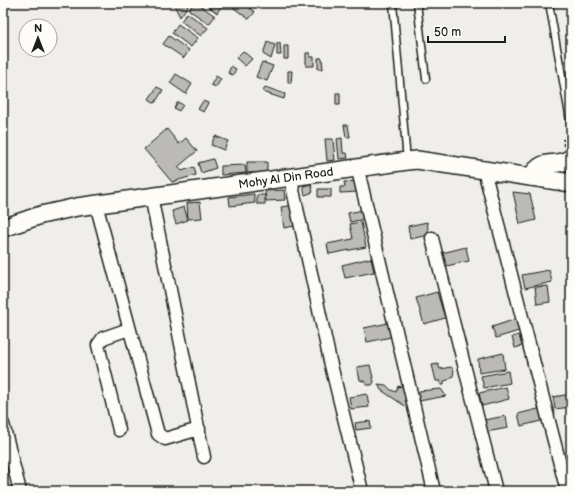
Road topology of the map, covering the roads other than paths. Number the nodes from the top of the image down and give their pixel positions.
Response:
1 (393, 3) edge
2 (417, 3) edge
3 (549, 3) edge
4 (426, 79) dead end
5 (571, 126) edge
6 (571, 158) edge
7 (407, 161) junction
8 (357, 166) junction
9 (484, 170) junction
10 (290, 176) junction
11 (531, 177) junction
12 (571, 184) edge
13 (151, 196) junction
14 (96, 204) junction
15 (3, 228) edge
16 (432, 238) dead end
17 (129, 329) junction
18 (3, 424) edge
19 (199, 429) junction
20 (119, 430) dead end
21 (204, 457) dead end
22 (20, 491) edge
23 (362, 491) edge
24 (434, 491) edge
25 (496, 491) edge
26 (567, 491) edge

1 - 7 lane
2 - 4 lane
3 - 5 lane
6 - 11 street
7 - 8 street, Mohy Al Din Road
7 - 9 street, Mohy Al Din Road
8 - 10 street, Mohy Al Din Road
8 - 24 street
9 - 11 street, Mohy Al Din Road
9 - 26 street
10 - 13 street, Mohy Al Din Road
10 - 23 street
11 - 12 street, Mohy Al Din Road
13 - 14 street, Mohy Al Din Road
13 - 19 street
14 - 15 street, Mohy Al Din Road
14 - 17 street
16 - 25 street
17 - 19 street
17 - 20 street
18 - 22 street
19 - 21 street

